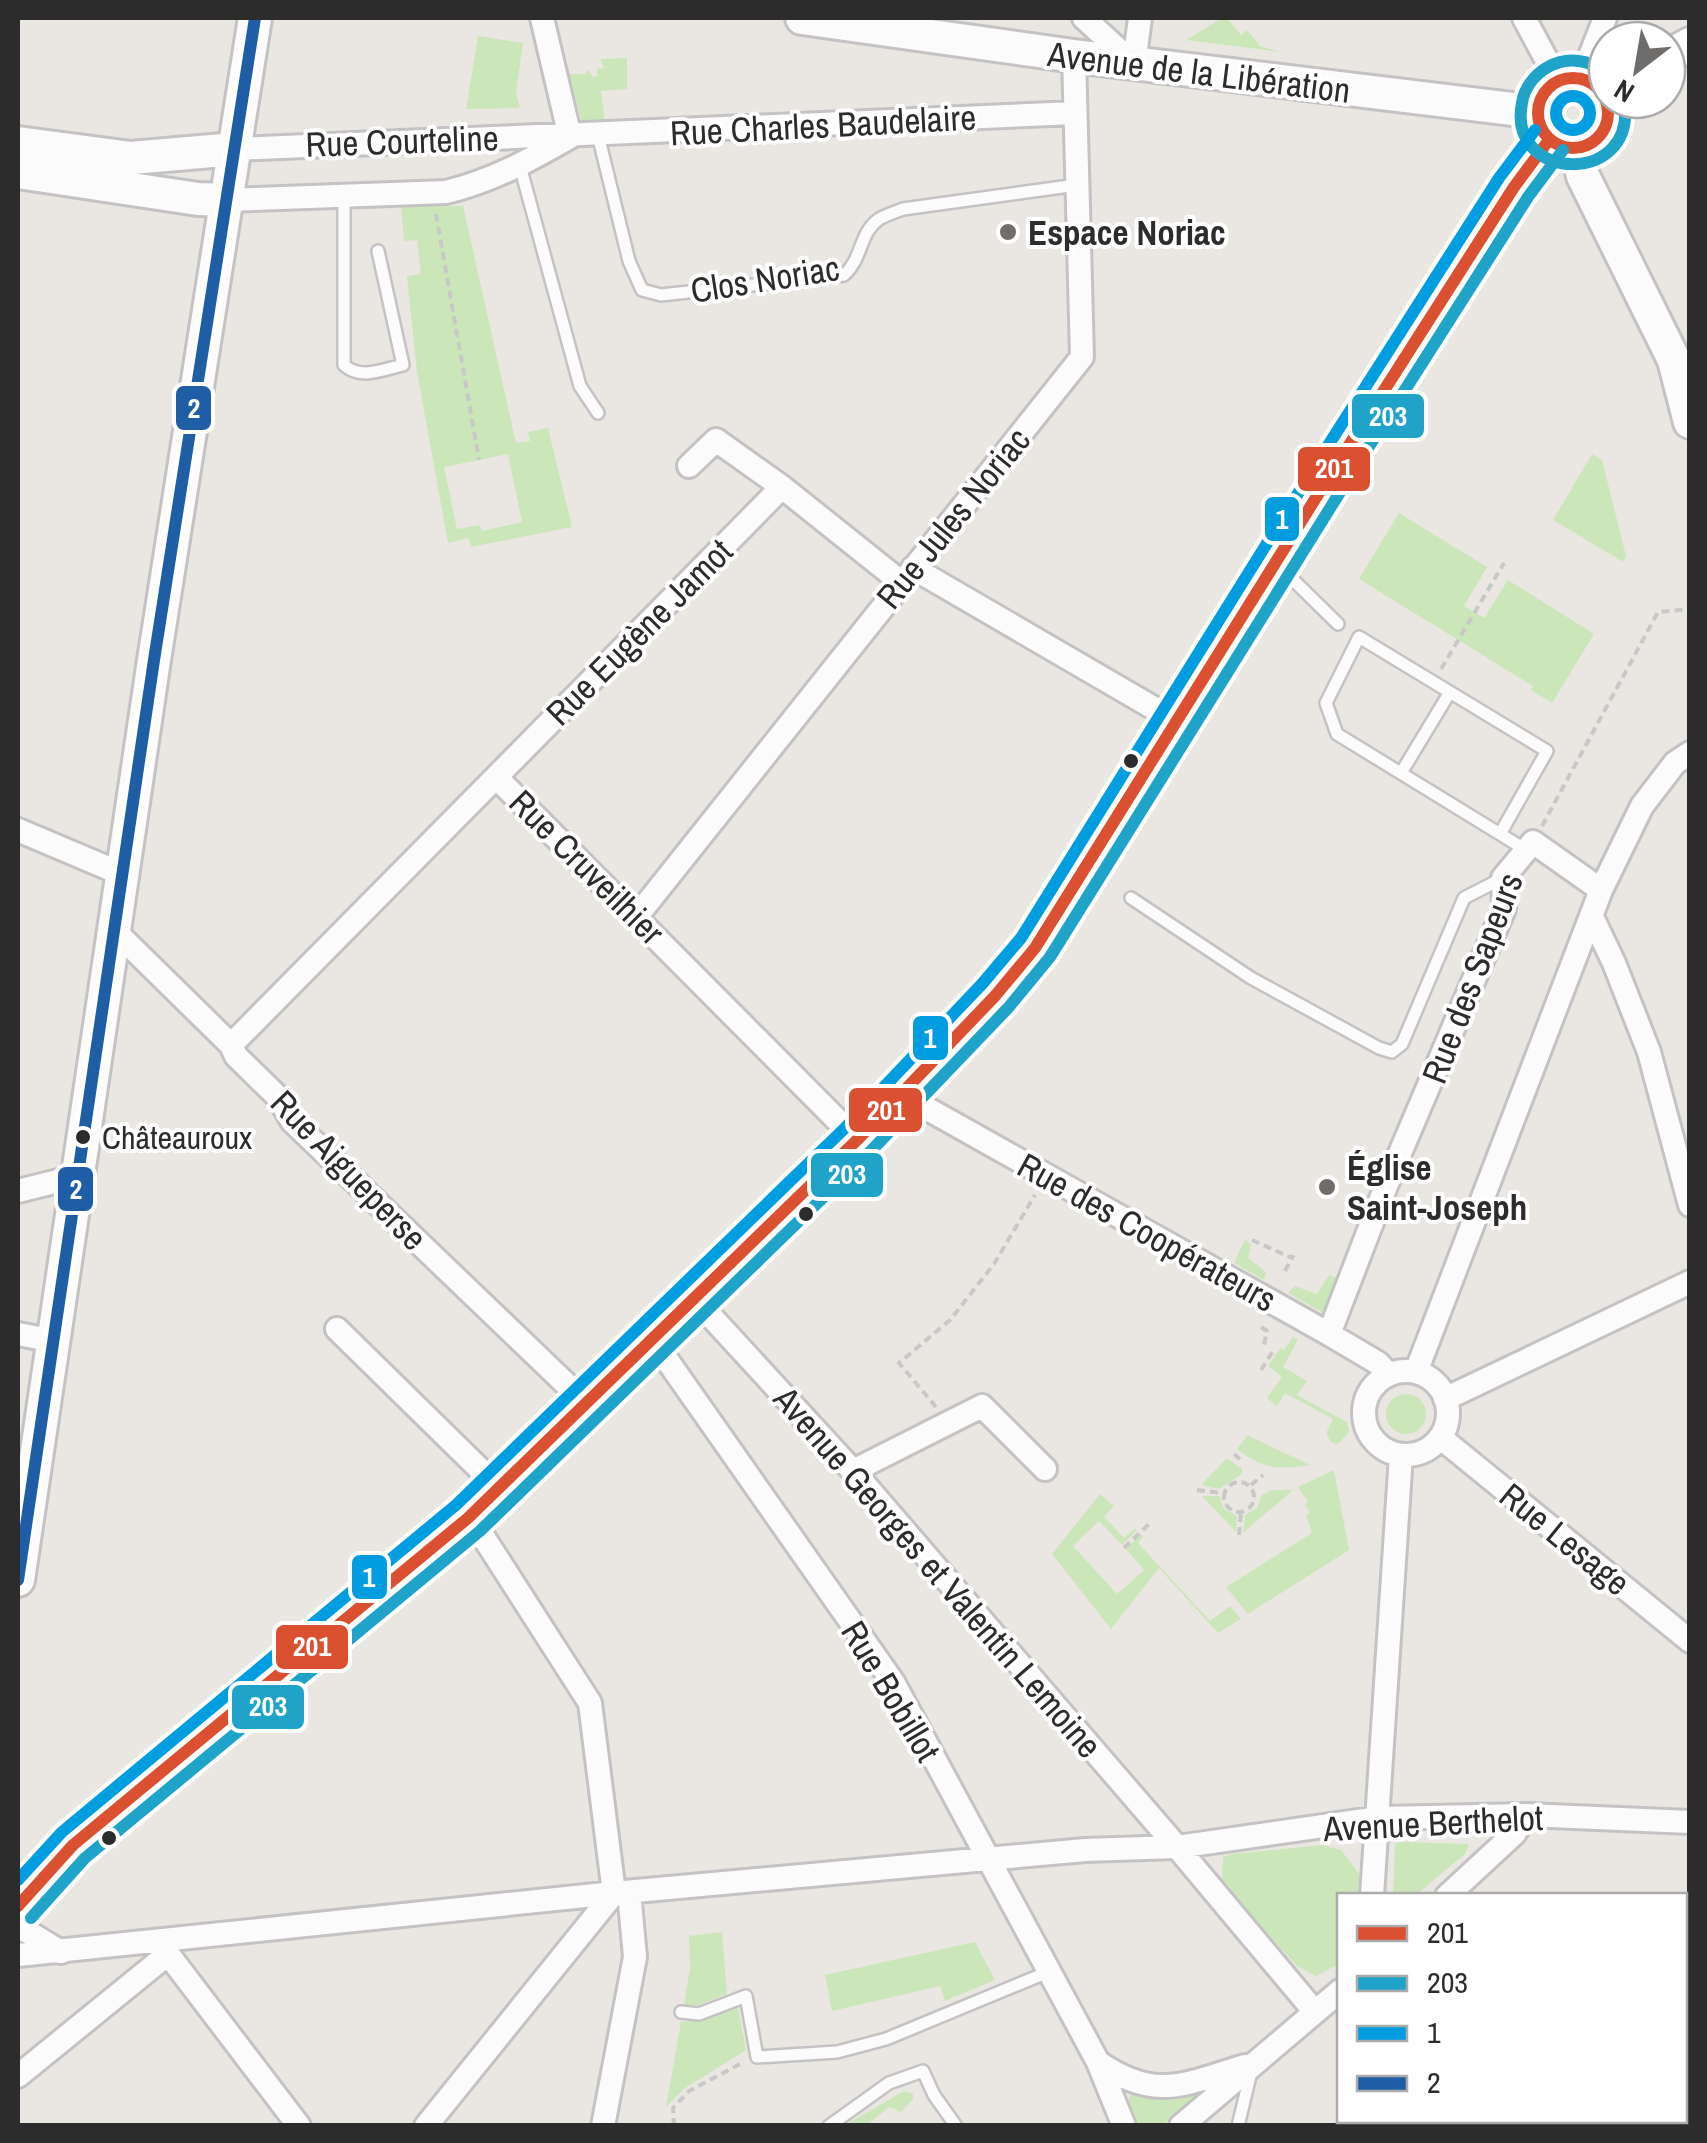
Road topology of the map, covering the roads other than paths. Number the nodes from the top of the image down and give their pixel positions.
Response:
1 (254, 18) edge
2 (542, 18) edge
3 (802, 18) edge
4 (1084, 18) edge
5 (1140, 18) edge
6 (1524, 18) edge
7 (1074, 56) junction
8 (1134, 64) junction
9 (1587, 87) edge
10 (1075, 113) junction
11 (1606, 120) edge
12 (1554, 134) junction
13 (598, 135) junction
14 (570, 136) junction
15 (18, 142) edge
16 (234, 149) junction
17 (520, 166) junction
18 (18, 172) edge
19 (1077, 185) junction
20 (344, 197) junction
21 (227, 200) junction
22 (378, 251) dead end
23 (1689, 410) edge
24 (598, 413) dead end
25 (689, 466) dead end
26 (782, 487) junction
27 (1275, 562) junction
28 (907, 575) junction
29 (1338, 624) dead end
30 (1450, 692) junction
31 (1176, 722) junction
32 (1690, 753) edge
33 (1401, 773) junction
34 (496, 777) junction
35 (18, 830) edge
36 (1500, 834) junction
37 (1530, 846) junction
38 (122, 874) junction
39 (1502, 878) junction
40 (1601, 890) junction
41 (1131, 898) dead end
42 (637, 916) junction
43 (1592, 917) junction
44 (115, 931) junction
45 (231, 1045) junction
46 (901, 1094) junction
47 (857, 1140) junction
48 (78, 1176) junction
49 (18, 1191) edge
50 (1690, 1205) edge
51 (1690, 1282) edge
52 (695, 1299) junction
53 (337, 1329) dead end
54 (18, 1334) edge
55 (1329, 1334) junction
56 (652, 1340) junction
57 (54, 1341) junction
58 (1416, 1372) junction
59 (1389, 1375) junction
60 (1446, 1399) junction
61 (588, 1405) junction
62 (1440, 1438) junction
63 (1401, 1455) junction
64 (1045, 1469) dead end
65 (852, 1471) junction
66 (499, 1488) junction
67 (468, 1518) junction
68 (20, 1544) edge
69 (1690, 1641) edge
70 (1527, 1815) junction
71 (1379, 1818) junction
72 (1690, 1822) edge
73 (73, 1845) junction
74 (1178, 1847) junction
75 (988, 1860) junction
76 (18, 1871) edge
77 (622, 1892) junction
78 (1372, 1893) edge
79 (1450, 1893) edge
80 (18, 1906) edge
81 (18, 1926) edge
82 (166, 1948) junction
83 (62, 1952) junction
84 (18, 1955) edge
85 (1048, 1972) junction
86 (1337, 1994) edge
87 (681, 2012) dead end
88 (1315, 2012) junction
89 (1098, 2062) junction
90 (1254, 2064) junction
91 (18, 2076) edge
92 (299, 2126) edge
93 (426, 2126) edge
94 (603, 2126) edge
95 (829, 2126) edge
96 (956, 2126) edge
97 (1124, 2126) edge
98 (1181, 2126) edge
99 (1238, 2126) edge

1 - 16 main road
2 - 14 street
3 - 7 main road, Avenue de la Libération
4 - 8 street
5 - 8 street
6 - 9 street
7 - 8 main road, Avenue de la Libération
7 - 10 street, Rue Jules Noriac
8 - 12 main road, Avenue de la Libération
9 - 12 main road
10 - 13 street, Rue Charles Baudelaire
10 - 19 street, Rue Jules Noriac
11 - 12 main road
12 - 23 main road
12 - 27 main road
13 - 14 street, Rue Charles Baudelaire
13 - 19 lane, Clos Noriac
14 - 16 street, Rue Courteline
14 - 17 street
15 - 16 main road
16 - 21 main road
17 - 20 street
17 - 24 lane
18 - 21 main road
19 - 28 street, Rue Jules Noriac
20 - 21 street
20 - 22 lane
21 - 38 main road
25 - 26 street
26 - 28 street
26 - 34 street, Rue Eugène Jamot
27 - 29 lane
27 - 31 main road
28 - 31 street
28 - 42 street, Rue Jules Noriac
30 - 33 lane
30 - 33 lane
30 - 36 lane
31 - 46 main road
32 - 40 street
33 - 36 lane
34 - 42 street, Rue Cruveilhier
34 - 45 street, Rue Cruveilhier
35 - 38 street
36 - 37 lane
37 - 39 street, Rue des Sapeurs
37 - 40 street
38 - 44 main road
39 - 41 lane
39 - 55 street, Rue des Sapeurs
40 - 43 street
42 - 47 street, Rue Cruveilhier
43 - 50 street
43 - 58 street
44 - 45 street, Rue Aigueperse
44 - 48 main road
45 - 61 street, Rue Aigueperse
46 - 47 main road
46 - 55 street, Rue des Coopérateurs
47 - 52 main road
48 - 49 street
48 - 57 main road
51 - 60 street
52 - 56 main road
52 - 65 street, Avenue Georges et Valentin Lemoine
53 - 66 street
54 - 57 street
55 - 59 street, Rue des Coopérateurs
56 - 61 main road
56 - 75 street, Rue Bobillot
57 - 68 main road
58 - 59 street
58 - 60 street
59 - 63 street
60 - 62 street
61 - 66 main road
62 - 63 street
62 - 69 street, Rue Lesage
63 - 71 street
64 - 65 street
65 - 74 street, Avenue Georges et Valentin Lemoine
66 - 67 main road
67 - 73 main road
67 - 77 street
70 - 71 street, Avenue Berthelot
70 - 72 street, Avenue Berthelot
70 - 79 street
71 - 74 street, Avenue Berthelot
71 - 78 street
73 - 76 main road
73 - 80 main road
74 - 75 street, Avenue Berthelot
74 - 88 street, Avenue Georges et Valentin Lemoine
75 - 77 street, Avenue Berthelot
75 - 85 street, Rue Bobillot
77 - 82 street, Avenue Berthelot
77 - 93 street
77 - 94 street
81 - 83 street
82 - 83 street, Avenue Berthelot
82 - 91 street
82 - 92 street
83 - 84 street, Avenue Berthelot
85 - 87 lane
85 - 89 street, Rue Bobillot
86 - 88 street
88 - 90 street
89 - 90 street
89 - 97 street, Rue Bobillot
90 - 98 street
90 - 99 lane
95 - 96 lane

